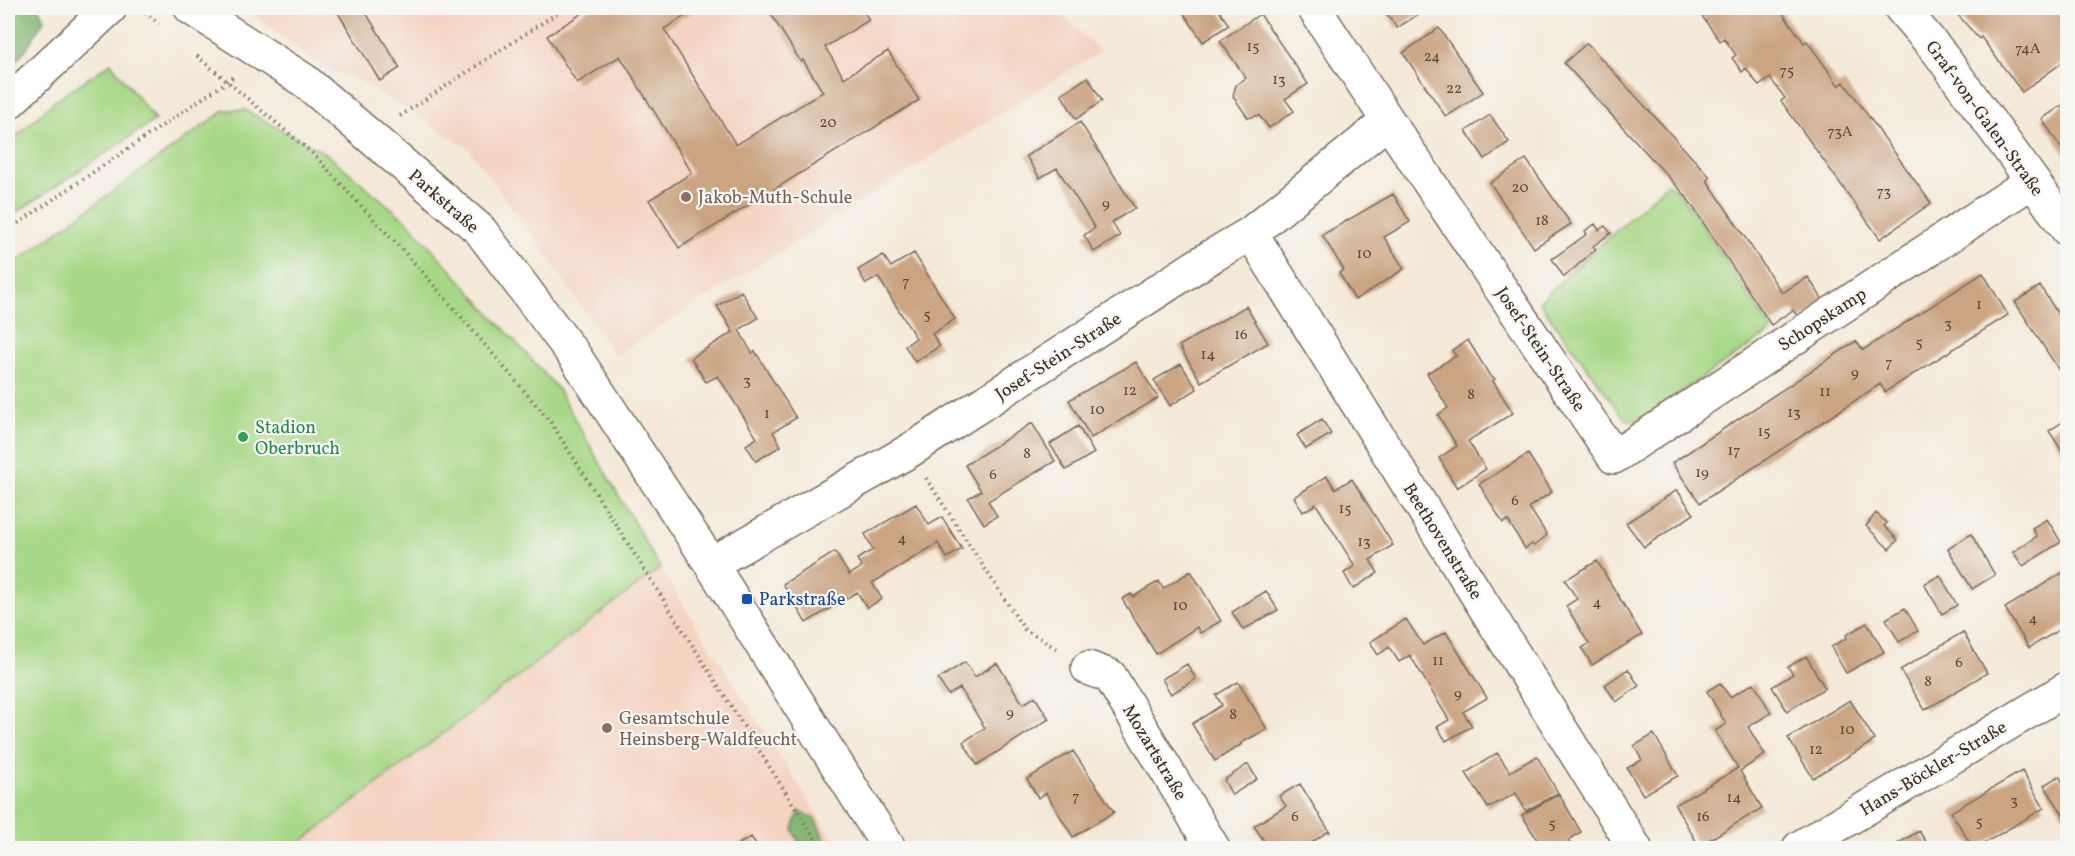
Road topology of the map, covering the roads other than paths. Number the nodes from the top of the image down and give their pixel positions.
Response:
1 (110, 8) edge
2 (191, 8) edge
3 (1314, 8) edge
4 (1900, 8) edge
5 (8, 103) edge
6 (1388, 121) junction
7 (2031, 182) junction
8 (2067, 230) edge
9 (1251, 234) junction
10 (1614, 457) joint
11 (711, 564) junction
12 (1088, 668) road end
13 (2067, 688) edge
14 (889, 849) edge
15 (1213, 849) edge
16 (1635, 849) edge
17 (1799, 849) edge

1 - 5 street
2 - 11 street, Parkstraße
3 - 6 street, Josef-Stein-Straße
4 - 7 street, Graf-von-Galen-Straße
6 - 9 street, Josef-Stein-Straße
6 - 10 street, Josef-Stein-Straße
7 - 8 street, Graf-von-Galen-Straße
7 - 10 street, Schopskamp
9 - 11 street, Josef-Stein-Straße
9 - 16 street, Beethovenstraße
11 - 14 street, Parkstraße
12 - 15 street, Mozartstraße
13 - 17 street, Hans-Böckler-Straße

